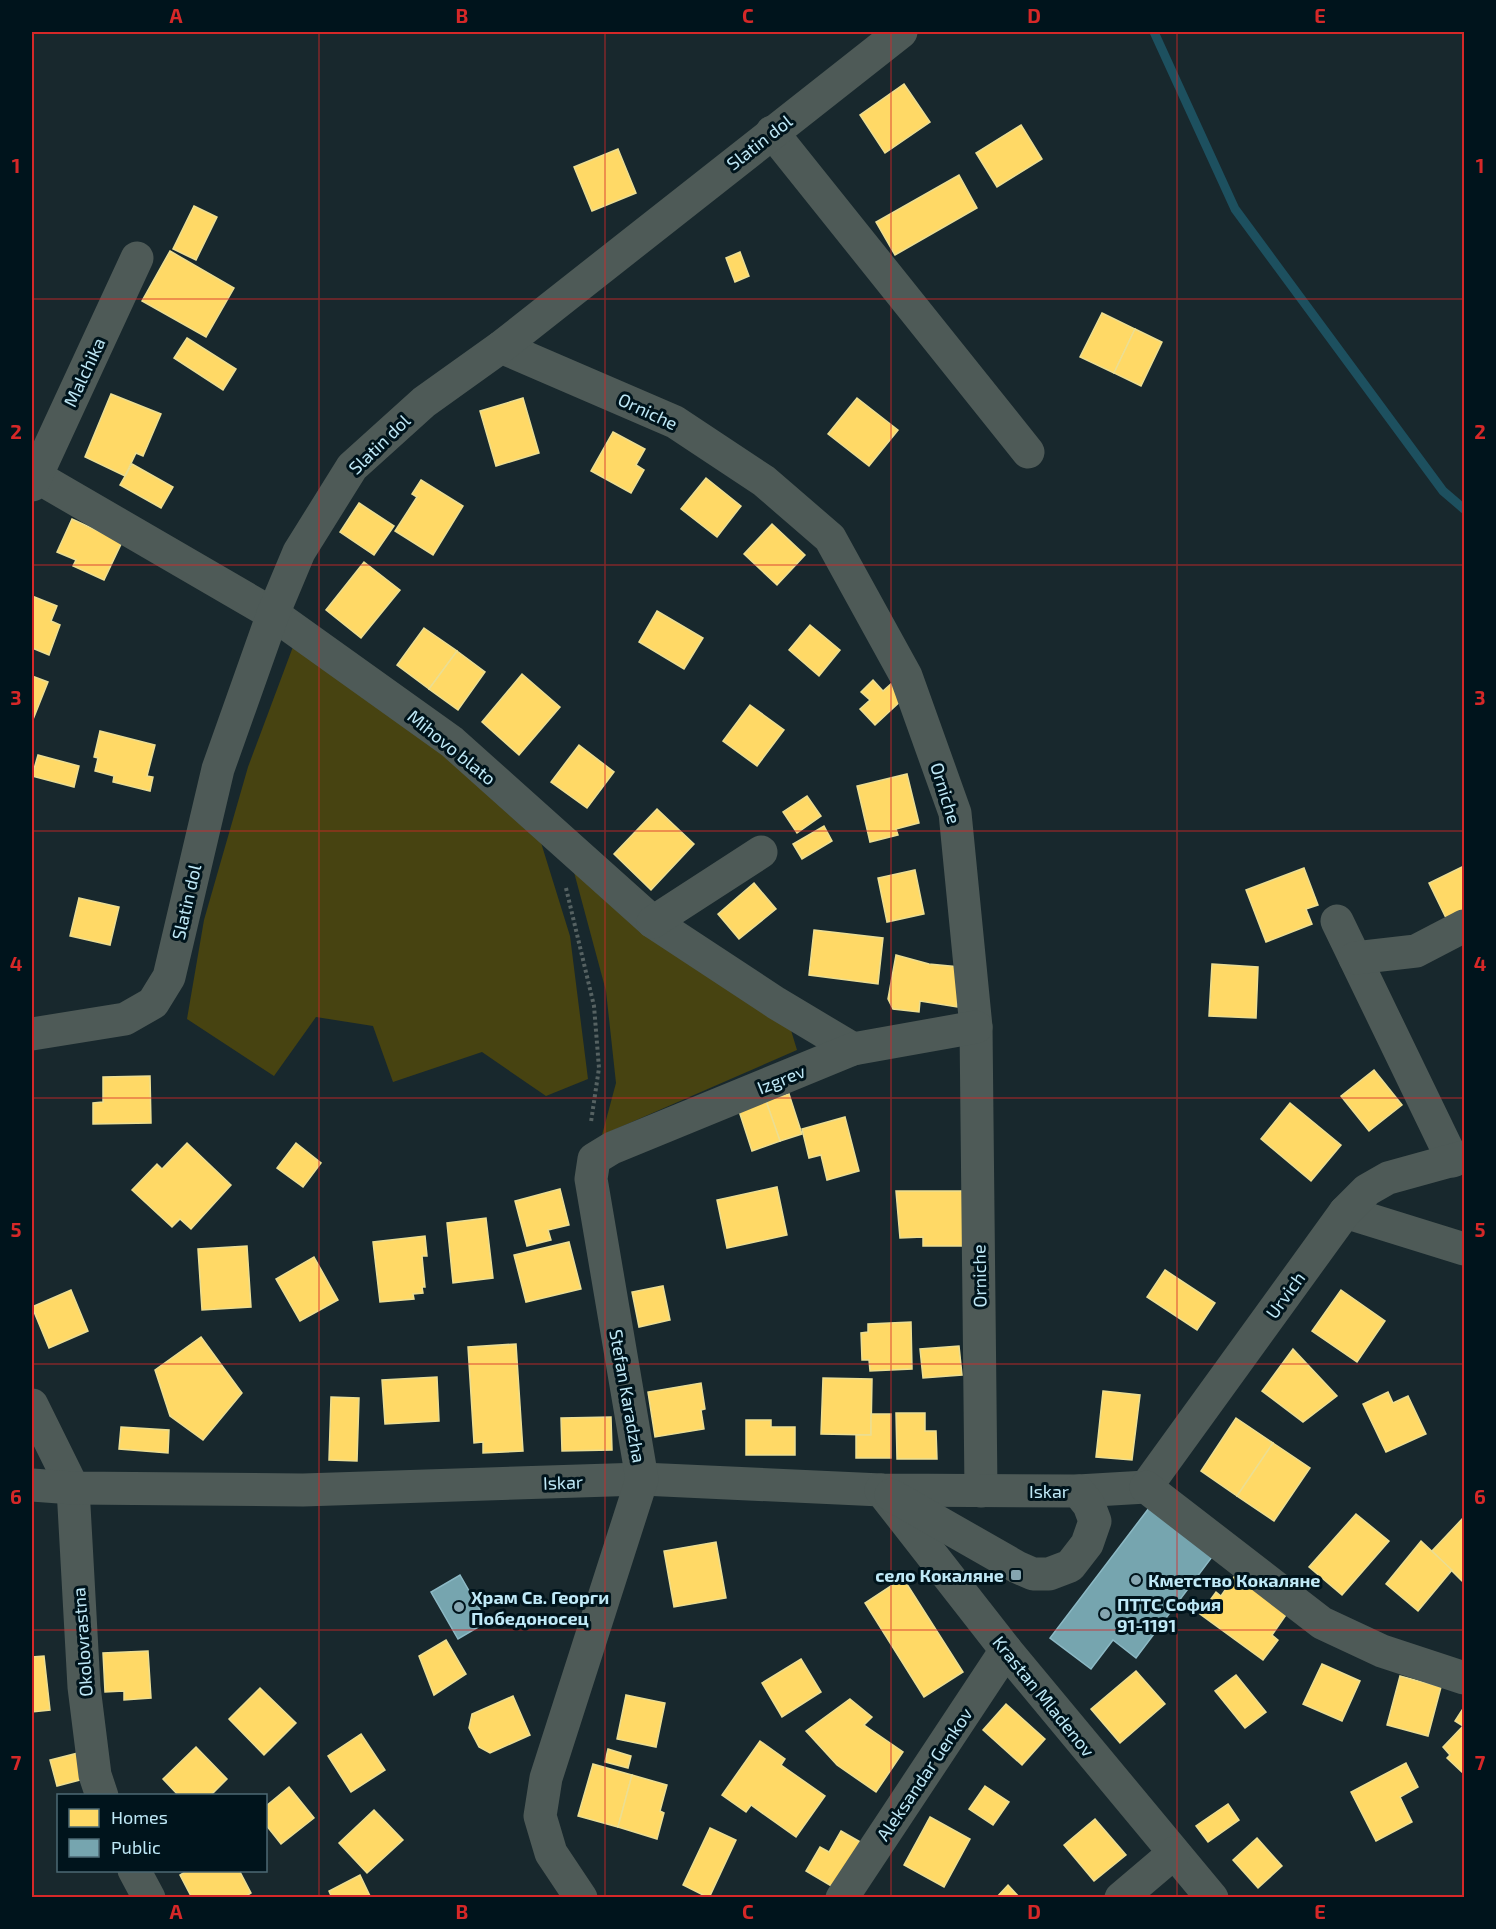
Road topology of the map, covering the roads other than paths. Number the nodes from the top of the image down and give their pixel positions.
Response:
1 (901, 32) edge
2 (772, 132) junction
3 (137, 258) dead end
4 (501, 347) junction
5 (1028, 452) dead end
6 (33, 478) edge
7 (273, 614) junction
8 (761, 852) dead end
9 (1337, 921) dead end
10 (652, 922) junction
11 (1464, 926) edge
12 (1355, 958) junction
13 (976, 1027) junction
14 (32, 1034) edge
15 (853, 1049) junction
16 (594, 1159) joint
17 (1459, 1159) edge
18 (1345, 1212) junction
19 (1464, 1249) edge
20 (32, 1405) edge
21 (642, 1479) junction
22 (32, 1485) edge
23 (1146, 1487) junction
24 (73, 1488) junction
25 (881, 1490) junction
26 (981, 1491) junction
27 (1078, 1491) junction
28 (1006, 1650) junction
29 (1464, 1678) edge
30 (101, 1794) edge
31 (1174, 1853) junction
32 (135, 1872) edge
33 (149, 1898) edge
34 (581, 1898) edge
35 (842, 1898) edge
36 (1121, 1898) edge
37 (1212, 1898) edge

1 - 2 street, Slatin dol
2 - 4 street, Slatin dol
2 - 5 street
3 - 6 street, Malchika
4 - 7 street, Slatin dol
4 - 13 street, Orniche
6 - 7 street, Mihovo blato
7 - 10 street, Mihovo blato
7 - 14 street, Slatin dol
8 - 10 street
9 - 12 street
10 - 15 street, Mihovo blato
11 - 12 street
12 - 17 street
13 - 15 street, Izgrev
13 - 26 street, Orniche
15 - 16 street, Izgrev
16 - 21 street, Stefan Karadzha
17 - 18 street, Urvich
18 - 19 street
18 - 23 street, Urvich
20 - 24 street
21 - 24 street, Iskar
21 - 25 street, Iskar
21 - 34 street, Stefan Karadzha
22 - 24 street, Iskar
23 - 27 street, Iskar
23 - 29 street
24 - 30 street, Okolovrastna
25 - 26 street, Iskar
25 - 27 street
25 - 28 street, Krastan Mladenov
26 - 27 street, Iskar
28 - 31 street, Krastan Mladenov
28 - 35 street, Aleksandar Genkov
31 - 36 street
31 - 37 street, Krastan Mladenov
32 - 33 street

